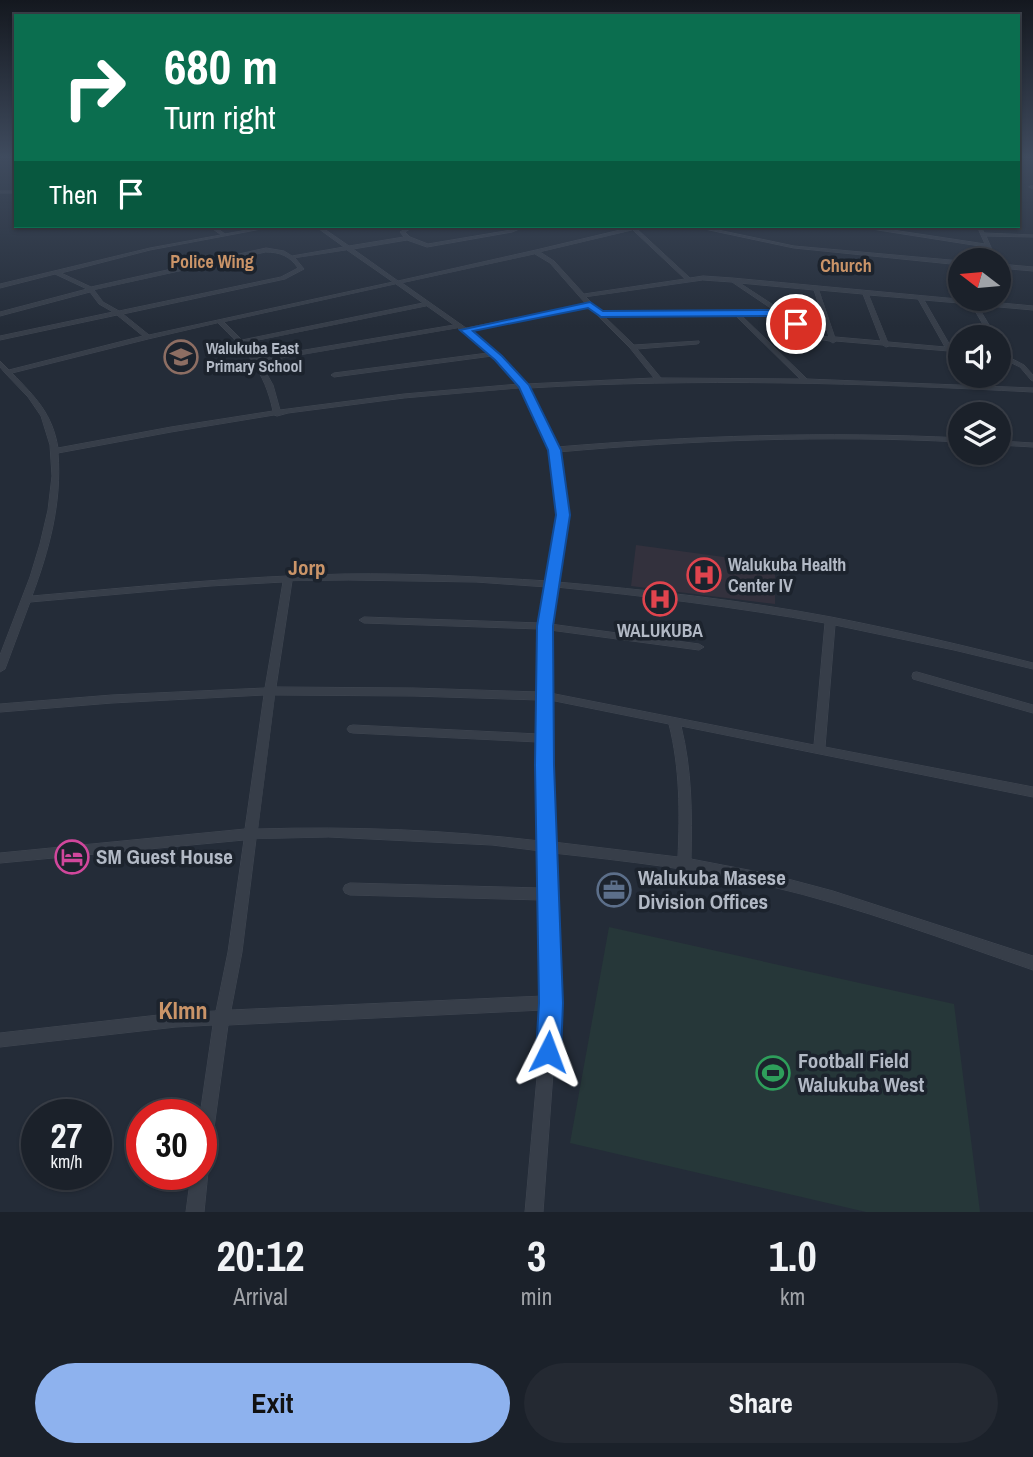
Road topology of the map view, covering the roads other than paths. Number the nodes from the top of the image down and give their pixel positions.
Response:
1 (214, 228) edge
2 (262, 228) edge
3 (320, 228) edge
4 (407, 228) edge
5 (520, 228) edge
6 (634, 228) joint
7 (701, 228) edge
8 (872, 228) edge
9 (980, 228) edge
10 (223, 234) junction
11 (983, 234) junction
12 (1033, 236) edge
13 (408, 238) junction
14 (987, 246) joint
15 (351, 248) junction
16 (536, 252) junction
17 (293, 257) junction
18 (948, 262) edge
19 (1012, 267) edge
20 (1033, 269) edge
21 (54, 271) junction
22 (688, 279) junction
23 (731, 280) junction
24 (396, 282) junction
25 (0, 286) edge
26 (816, 288) junction
27 (90, 289) junction
28 (865, 292) junction
29 (583, 296) junction
30 (920, 298) junction
31 (948, 300) edge
32 (427, 304) junction
33 (590, 305) junction
34 (1012, 306) edge
35 (1023, 307) junction
36 (1033, 308) edge
37 (118, 313) junction
38 (736, 313) junction
39 (780, 313) junction
40 (0, 314) edge
41 (601, 314) junction
42 (1033, 319) edge
43 (219, 321) junction
44 (462, 328) junction
45 (148, 337) junction
46 (0, 338) edge
47 (833, 341) junction
48 (243, 342) junction
49 (697, 342) dead end
50 (887, 345) junction
51 (632, 347) junction
52 (948, 347) edge
53 (948, 349) edge
54 (494, 354) junction
55 (1011, 359) edge
56 (258, 360) junction
57 (3, 369) edge
58 (334, 375) dead end
59 (804, 379) junction
60 (1033, 379) edge
61 (660, 381) junction
62 (524, 385) junction
63 (1033, 390) edge
64 (277, 414) junction
65 (948, 439) edge
66 (1011, 444) edge
67 (1033, 445) edge
68 (554, 450) junction
69 (56, 451) junction
70 (288, 579) junction
71 (553, 583) junction
72 (25, 600) junction
73 (364, 620) dead end
74 (830, 620) junction
75 (545, 626) junction
76 (699, 647) dead end
77 (1033, 666) edge
78 (0, 669) edge
79 (917, 676) dead end
80 (270, 691) junction
81 (546, 696) junction
82 (0, 708) edge
83 (1033, 709) edge
84 (674, 723) junction
85 (353, 729) dead end
86 (544, 738) junction
87 (819, 750) junction
88 (1033, 792) edge
89 (251, 834) junction
90 (546, 846) junction
91 (0, 858) edge
92 (684, 863) junction
93 (350, 889) dead end
94 (548, 894) junction
95 (1033, 963) edge
96 (551, 1003) junction
97 (222, 1017) junction
98 (0, 1040) edge
99 (211, 1099) edge
100 (198, 1190) edge
101 (195, 1212) edge
102 (534, 1212) edge

1 - 10 street
2 - 10 street
3 - 15 street
4 - 13 street
5 - 13 street
6 - 16 street
6 - 22 street
7 - 18 street
8 - 14 street
9 - 11 street
10 - 21 street
11 - 12 street
11 - 14 street
13 - 15 street
15 - 17 street
15 - 24 street
16 - 24 street
16 - 29 street
17 - 27 street
17 - 37 street
19 - 20 street
21 - 25 street
21 - 27 street
22 - 23 street
22 - 29 street
23 - 26 street
23 - 39 street
24 - 32 street
24 - 43 street
26 - 28 street
26 - 47 street
27 - 37 street
27 - 40 street
28 - 30 street
28 - 50 street
29 - 33 street
30 - 31 street
30 - 52 street
32 - 44 street
32 - 48 street
33 - 41 street
33 - 44 street
34 - 35 street
35 - 36 street
35 - 42 street
37 - 45 street
37 - 46 street
38 - 39 street
38 - 41 street
38 - 59 street
39 - 47 street
41 - 51 street
43 - 45 street
43 - 48 street
44 - 54 street
44 - 56 street
45 - 57 street
47 - 50 street
48 - 56 street
49 - 51 street
50 - 53 street
51 - 61 street
54 - 58 street
54 - 62 street
55 - 60 street
56 - 64 street
57 - 69 street
59 - 61 street
59 - 63 street
61 - 62 street
62 - 64 street
62 - 68 street
64 - 69 street
65 - 68 street
66 - 67 street
68 - 71 street
69 - 72 street
70 - 71 street
70 - 72 street
70 - 80 street
71 - 74 street
71 - 75 street
72 - 78 street
73 - 75 street
74 - 77 street
74 - 87 street
75 - 76 street
75 - 81 street
79 - 83 street
80 - 81 street
80 - 82 street
80 - 89 street
81 - 84 street
81 - 86 street
84 - 87 street
84 - 92 street
85 - 86 street
86 - 90 street
87 - 88 street
89 - 90 street
89 - 91 street
89 - 97 street
90 - 92 street
90 - 94 street
92 - 95 street
93 - 94 street
94 - 96 street
96 - 97 street
96 - 102 street
97 - 98 street
97 - 99 street
100 - 101 street

